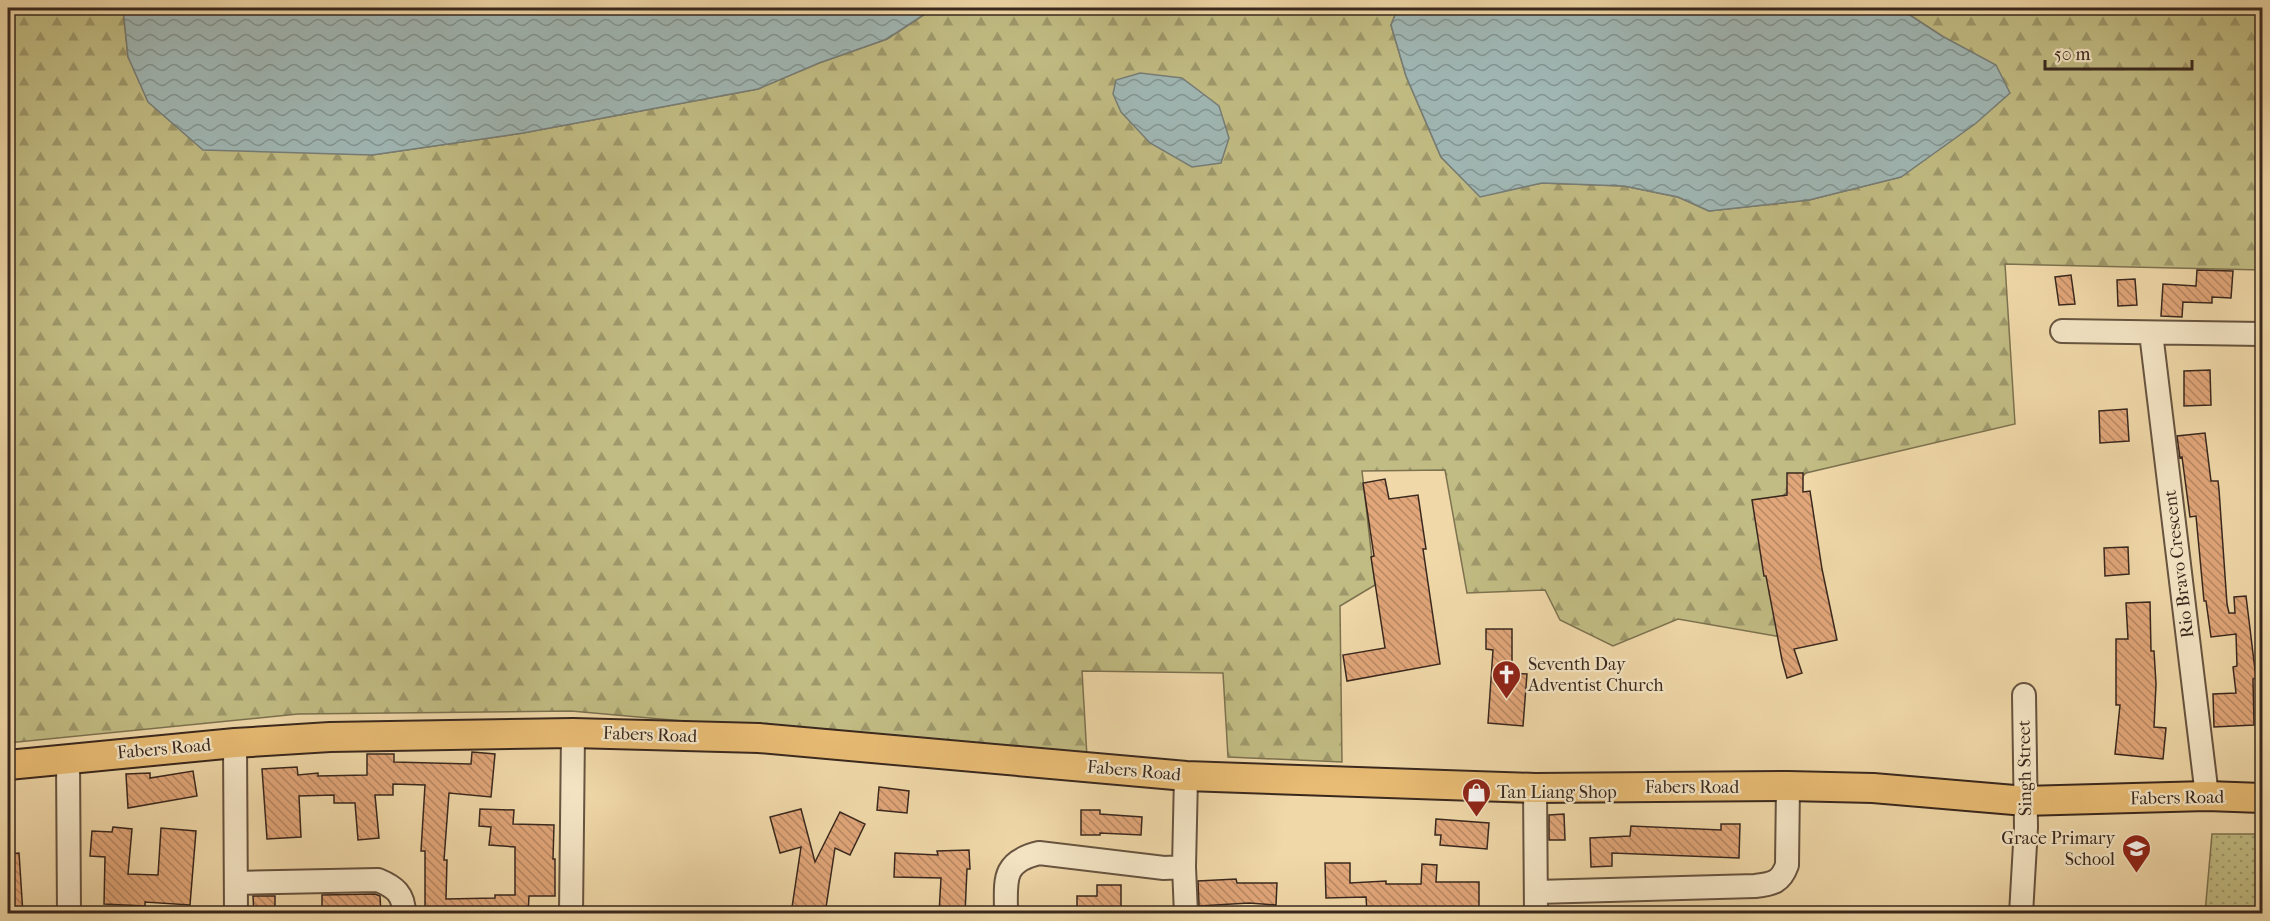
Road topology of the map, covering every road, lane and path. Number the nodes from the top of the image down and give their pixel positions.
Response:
1 (2062, 331) dead end
2 (2151, 333) junction
3 (2262, 334) edge
4 (2024, 695) dead end
5 (573, 733) junction
6 (235, 742) junction
7 (68, 758) junction
8 (8, 765) edge
9 (1186, 776) junction
10 (1788, 786) junction
11 (1535, 788) junction
12 (2207, 796) junction
13 (2262, 798) edge
14 (2026, 801) junction
15 (1184, 867) junction
16 (236, 883) junction
17 (1536, 903) edge
18 (69, 914) edge
19 (236, 914) edge
20 (404, 914) edge
21 (571, 914) edge
22 (1006, 914) edge
23 (1186, 914) edge
24 (2021, 914) edge

1 - 2 street
2 - 3 street
2 - 12 street, Rio Bravo Crescent
4 - 14 street, Singh Street
5 - 6 main road, Fabers Road
5 - 9 main road, Fabers Road
5 - 21 street
6 - 7 main road, Fabers Road
6 - 16 street
7 - 8 main road, Fabers Road
7 - 18 street
9 - 11 main road, Fabers Road
9 - 15 street
10 - 11 main road, Fabers Road
10 - 14 main road, Fabers Road
10 - 17 street
11 - 17 street
12 - 13 main road, Fabers Road
12 - 14 main road, Fabers Road
14 - 24 street, Singh Street
15 - 22 street
15 - 23 street
16 - 19 street
16 - 20 street

